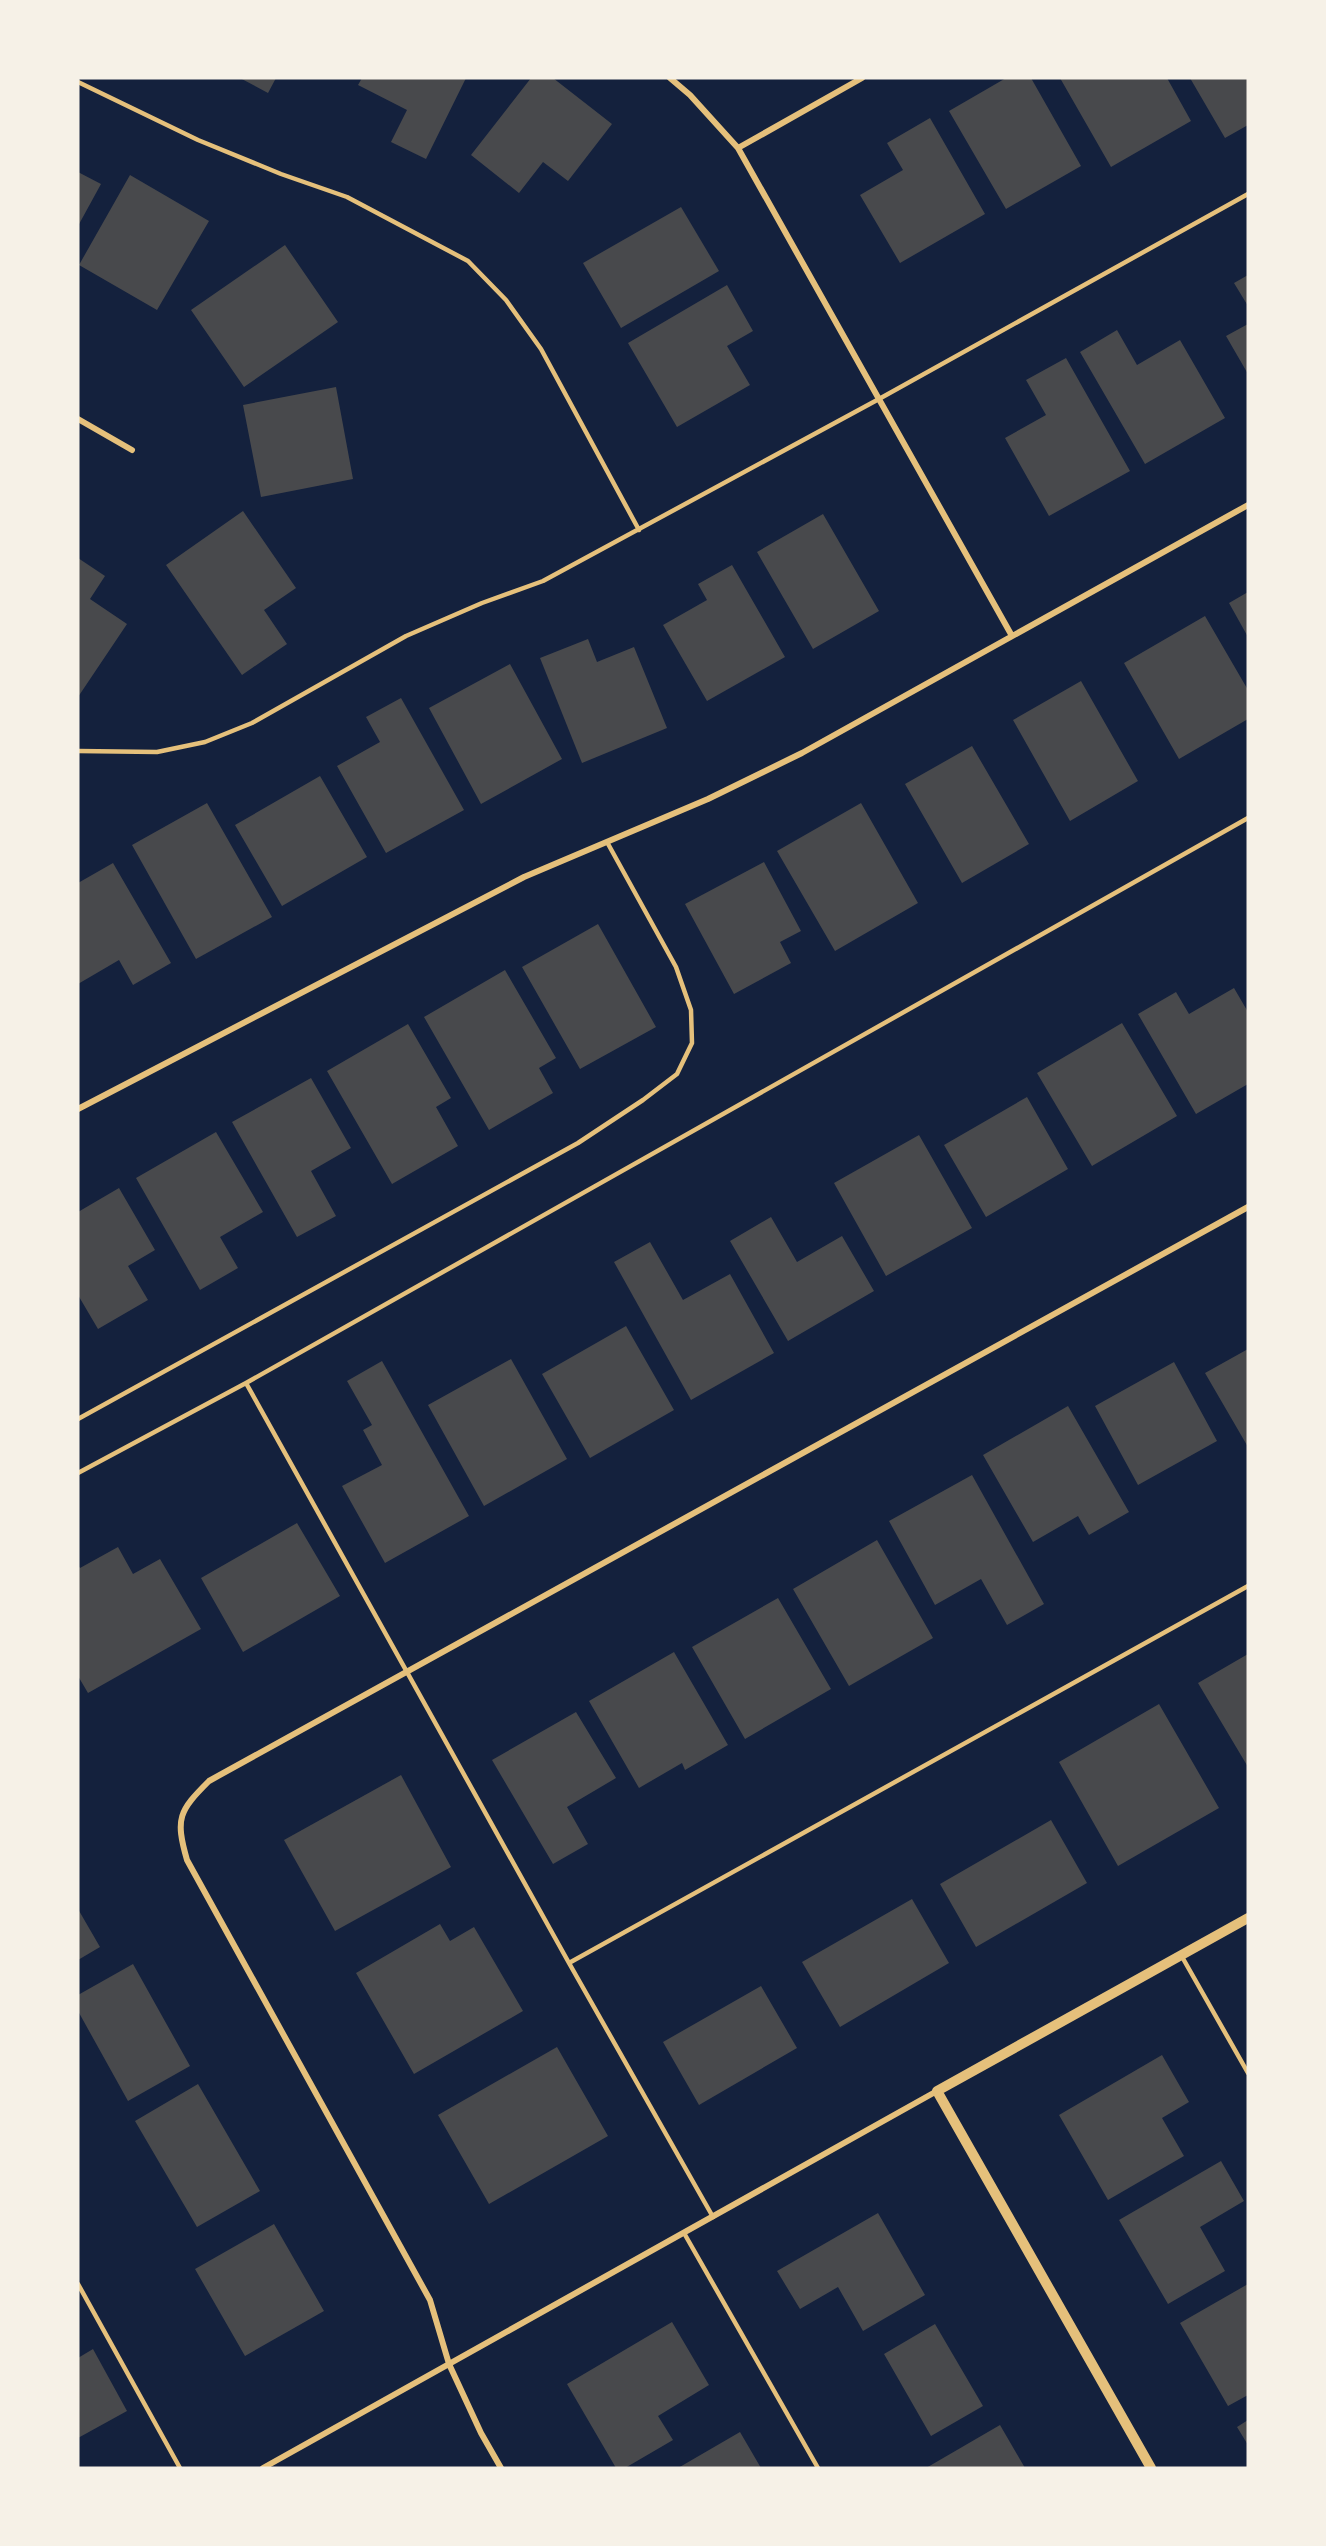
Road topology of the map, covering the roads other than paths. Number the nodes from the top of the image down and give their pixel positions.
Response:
1 (670, 78) edge
2 (862, 78) edge
3 (78, 82) edge
4 (738, 148) junction
5 (1248, 194) edge
6 (879, 399) junction
7 (78, 418) edge
8 (132, 450) dead end
9 (1248, 505) edge
10 (639, 530) junction
11 (1012, 636) junction
12 (78, 752) edge
13 (1248, 818) edge
14 (607, 842) junction
15 (78, 1109) edge
16 (1248, 1207) edge
17 (246, 1383) junction
18 (78, 1419) edge
19 (78, 1473) edge
20 (1248, 1586) edge
21 (407, 1671) junction
22 (1248, 1918) edge
23 (1181, 1955) junction
24 (569, 1963) junction
25 (1248, 2073) edge
26 (938, 2091) junction
27 (713, 2217) junction
28 (684, 2233) junction
29 (78, 2284) edge
30 (449, 2364) junction
31 (180, 2468) edge
32 (264, 2468) edge
33 (501, 2468) edge
34 (818, 2468) edge
35 (1151, 2468) edge

1 - 4 street
2 - 4 street
3 - 10 lane
4 - 6 street
5 - 6 lane
6 - 10 lane
6 - 11 street
7 - 8 street
9 - 11 street
10 - 12 lane
11 - 14 street
13 - 17 lane
14 - 15 street
14 - 18 lane
16 - 21 street
17 - 19 lane
17 - 21 lane
20 - 24 lane
21 - 24 lane
21 - 30 street
22 - 23 street
23 - 25 lane
23 - 26 street
24 - 27 lane
26 - 27 street
26 - 35 street
27 - 28 street
28 - 30 street
28 - 34 lane
29 - 31 lane
30 - 32 street
30 - 33 street

